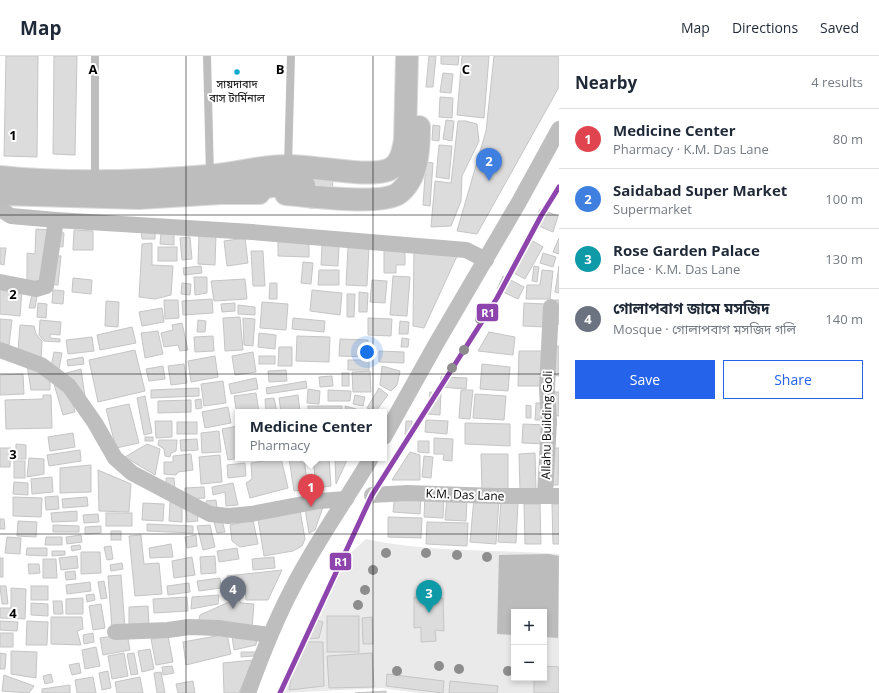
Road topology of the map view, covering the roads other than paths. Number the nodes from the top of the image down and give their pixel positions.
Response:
1 (95, 56) edge
2 (207, 56) edge
3 (291, 56) edge
4 (407, 56) edge
5 (421, 56) edge
6 (559, 129) edge
7 (288, 165) junction
8 (210, 176) junction
9 (0, 177) edge
10 (411, 177) junction
11 (95, 190) junction
12 (241, 192) junction
13 (0, 194) edge
14 (0, 209) edge
15 (56, 220) junction
16 (486, 260) junction
17 (0, 282) edge
18 (551, 307) dead end
19 (0, 350) edge
20 (387, 432) edge
21 (369, 461) edge
22 (372, 495) dead end
23 (552, 496) edge
24 (346, 499) junction
25 (115, 632) dead end
26 (269, 635) junction
27 (248, 693) edge

1 - 11 lane
2 - 8 lane
3 - 7 lane
4 - 7 main road
5 - 10 main road
6 - 16 street
7 - 8 main road
8 - 11 main road
9 - 11 main road
10 - 12 main road
10 - 12 main road
11 - 12 main road
11 - 13 main road
14 - 15 street
15 - 16 street
15 - 17 street
16 - 20 street
18 - 23 street, Allahu Building Goli
19 - 24 street
21 - 24 street
22 - 23 street, K.M. Das Lane
24 - 26 street
25 - 26 street
26 - 27 street

